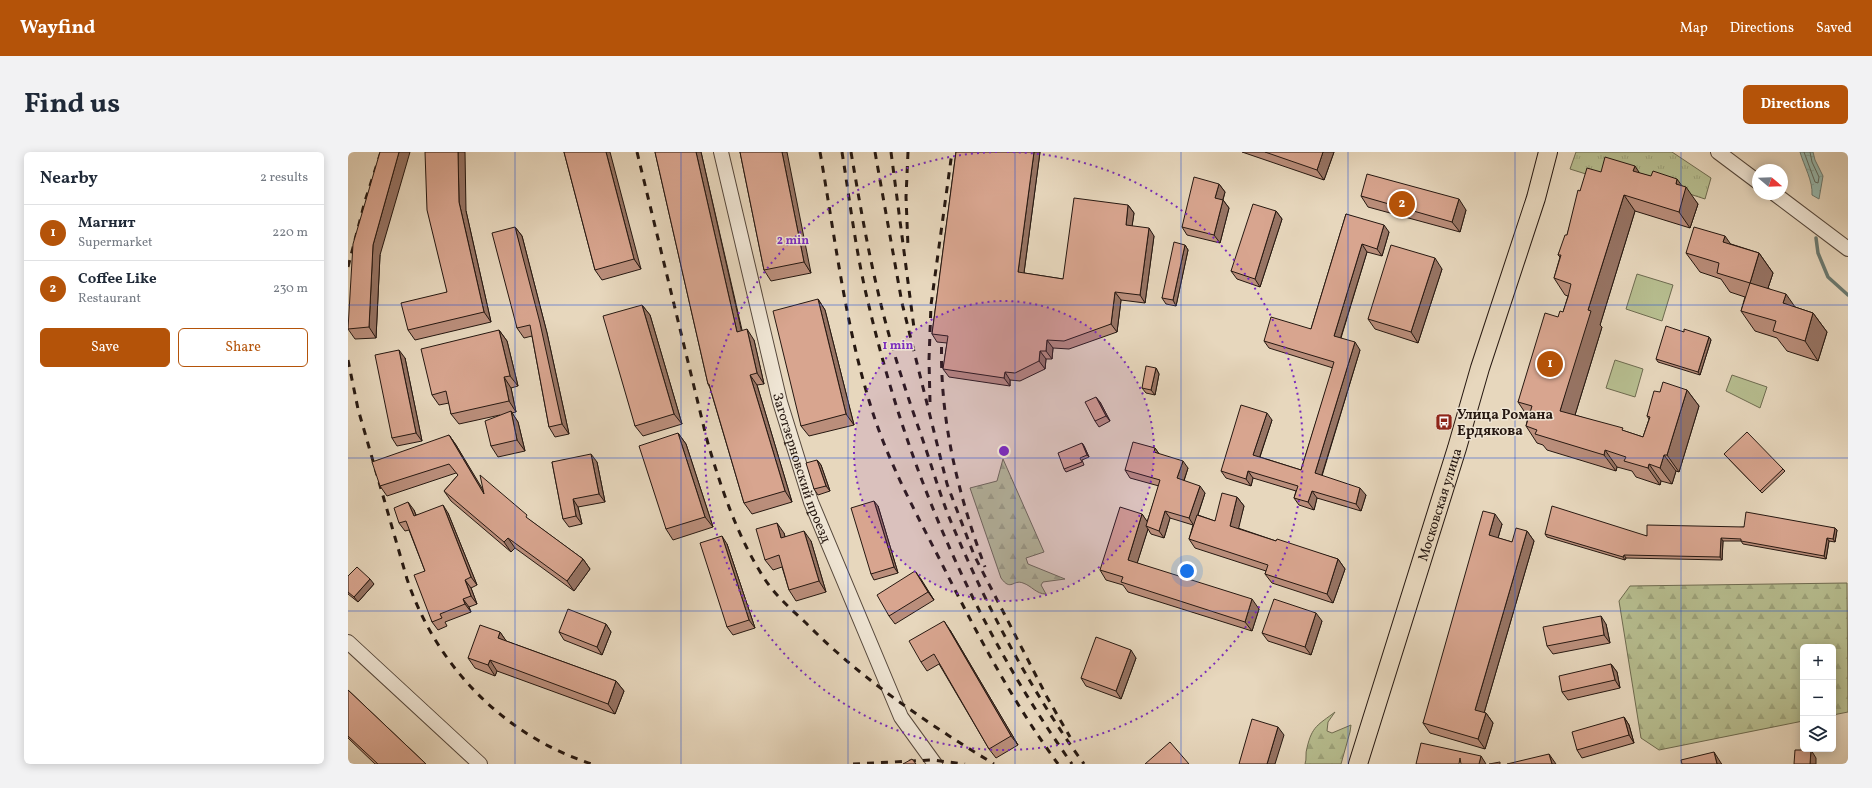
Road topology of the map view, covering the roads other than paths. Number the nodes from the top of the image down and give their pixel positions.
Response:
1 (721, 152) edge
2 (1548, 152) edge
3 (1718, 152) edge
4 (1752, 178) edge
5 (1783, 200) edge
6 (1848, 249) edge
7 (348, 642) edge
8 (480, 764) edge
9 (935, 764) edge
10 (1358, 764) edge

1 - 9 street, Заготзерновский проезд
2 - 10 main road, Московская улица
3 - 4 street
5 - 6 street
7 - 8 street

